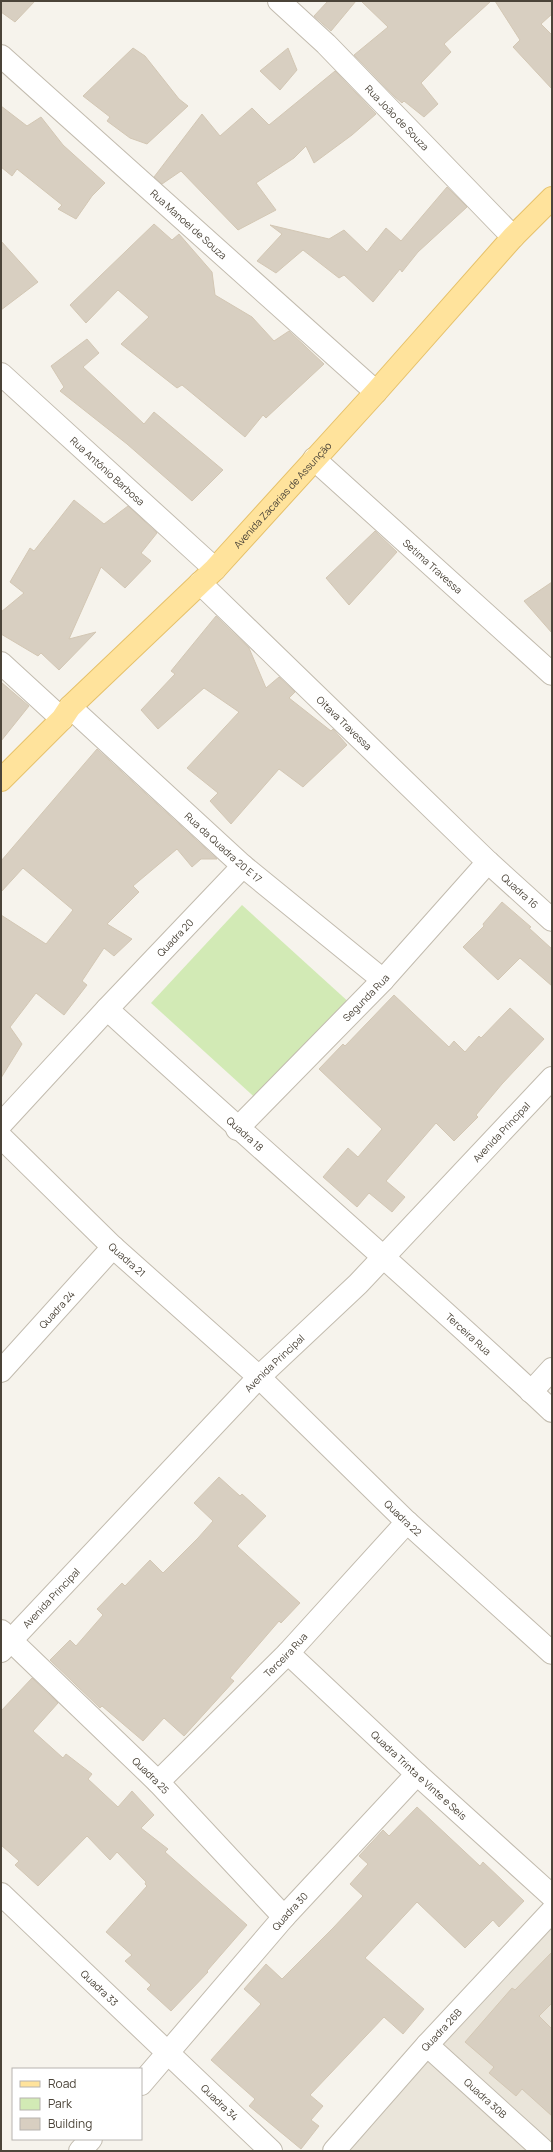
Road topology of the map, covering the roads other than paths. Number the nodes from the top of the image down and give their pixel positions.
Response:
1 (279, 1) edge
2 (1, 56) edge
3 (552, 198) edge
4 (513, 237) junction
5 (1, 374) edge
6 (376, 392) junction
7 (314, 459) junction
8 (207, 576) junction
9 (1, 663) edge
10 (552, 674) edge
11 (66, 713) junction
12 (1, 780) edge
13 (488, 862) junction
14 (243, 866) junction
15 (552, 920) edge
16 (383, 980) junction
17 (107, 1009) junction
18 (552, 1078) edge
19 (1, 1124) edge
20 (237, 1129) junction
21 (1, 1138) edge
22 (113, 1247) junction
23 (384, 1256) junction
24 (552, 1369) edge
25 (1, 1371) edge
26 (259, 1378) junction
27 (531, 1392) junction
28 (552, 1411) edge
29 (407, 1522) junction
30 (4, 1641) edge
31 (288, 1653) junction
32 (552, 1653) edge
33 (417, 1774) junction
34 (158, 1782) junction
35 (1, 1894) edge
36 (552, 1896) edge
37 (552, 1911) edge
38 (284, 1916) junction
39 (427, 2045) junction
40 (168, 2054) junction
41 (142, 2083) edge
42 (90, 2140) edge
43 (80, 2151) edge
44 (271, 2151) edge
45 (334, 2151) edge
46 (544, 2151) edge

1 - 4 street, Rua João de Souza
2 - 6 street, Rua Manoel de Souza
3 - 4 main road, Avenida Zacarias de Assunção
4 - 6 main road, Avenida Zacarias de Assunção
5 - 8 street, Rua Antônio Barbosa
6 - 7 main road, Avenida Zacarias de Assunção
7 - 8 main road, Avenida Zacarias de Assunção
7 - 10 street, Setima Travessa
8 - 11 main road, Avenida Zacarias de Assunção
8 - 13 street, Oitava Travessa
9 - 11 street, Rua da Quadra 20 E 17
11 - 12 main road, Avenida Zacarias de Assunção
11 - 14 street, Rua da Quadra 20 E 17
13 - 15 street, Quadra 16
13 - 16 street, Segunda Rua
14 - 16 street, Rua da Quadra 20 E 17
14 - 17 street, Quadra 20
16 - 20 street, Segunda Rua
17 - 19 street
17 - 20 street, Quadra 18
18 - 23 street, Avenida Principal
20 - 23 street, Quadra 18
21 - 22 street, Quadra 21
22 - 25 street, Quadra 24
22 - 26 street, Quadra 21
23 - 26 street, Avenida Principal
23 - 27 street, Terceira Rua
24 - 27 street
26 - 29 street, Quadra 22
26 - 30 street, Avenida Principal
27 - 28 street, Terceira Rua
29 - 31 street, Terceira Rua
29 - 32 street, Quadra 22
30 - 34 street, Quadra 25
31 - 33 street, Quadra Trinta e Vinte e Seis
31 - 34 street, Terceira Rua
33 - 36 street, Quadra Trinta e Vinte e Seis
33 - 38 street, Quadra 30
34 - 38 street, Quadra 25
35 - 40 street, Quadra 33
37 - 39 street, Quadra 26B
38 - 40 street, Quadra 30
39 - 45 street, Quadra 26B
39 - 46 street, Quadra 30B
40 - 41 street
40 - 44 street, Quadra 34
42 - 43 street

